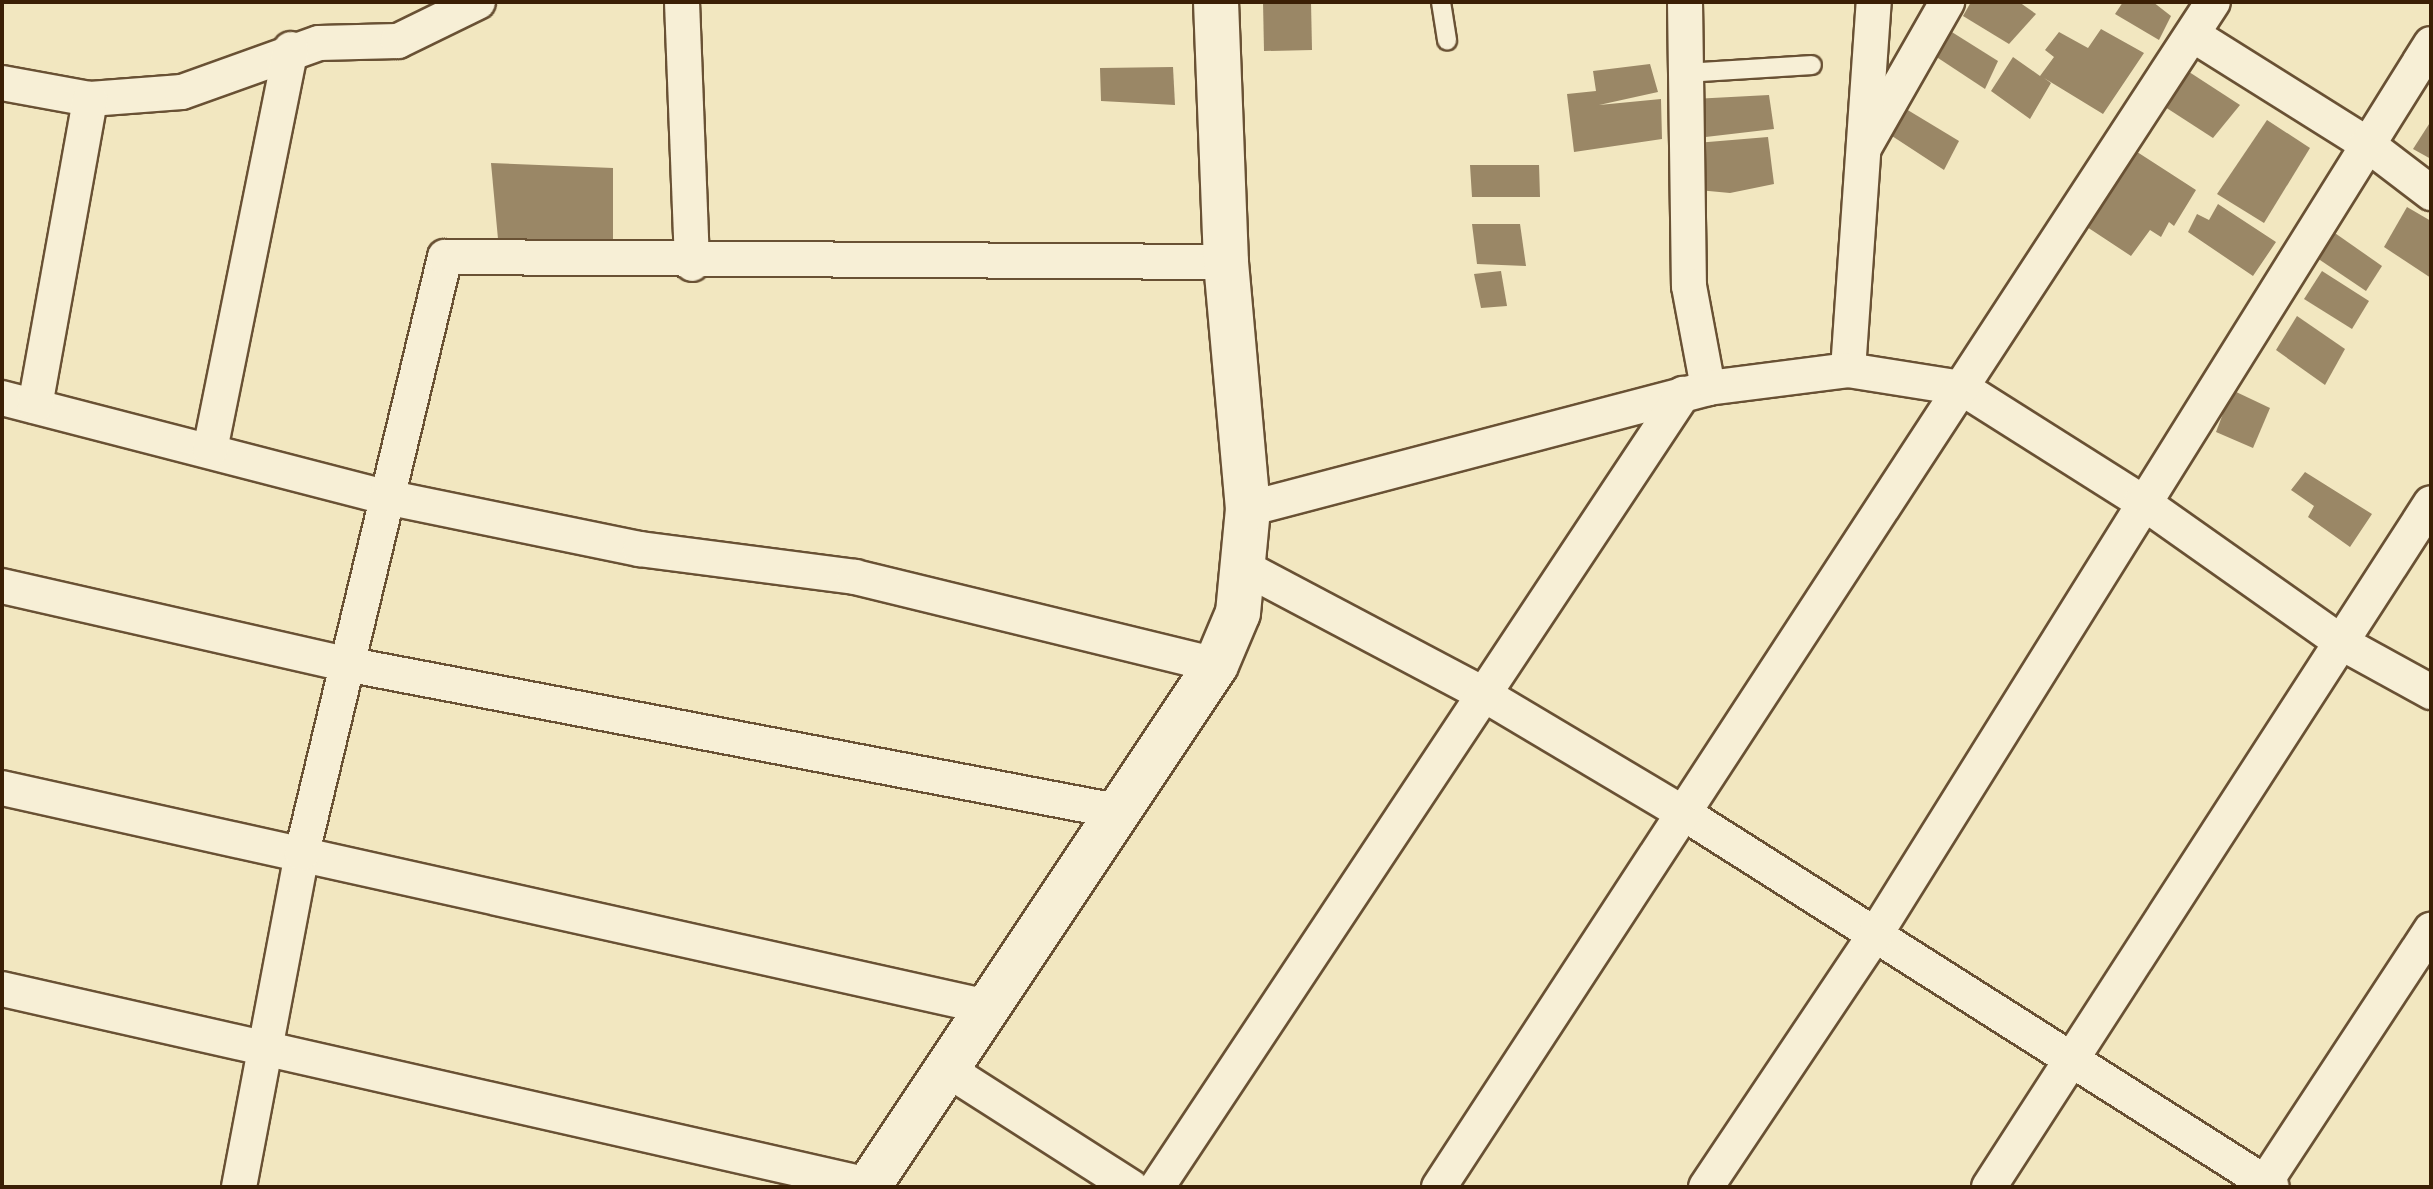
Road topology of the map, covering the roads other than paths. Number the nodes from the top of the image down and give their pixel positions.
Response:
1 (478, 2) edge
2 (682, 2) edge
3 (1216, 2) edge
4 (1441, 2) edge
5 (1685, 2) edge
6 (1874, 2) edge
7 (1947, 2) edge
8 (2213, 2) edge
9 (2193, 35) junction
10 (1447, 41) dead end
11 (2431, 44) edge
12 (291, 49) junction
13 (1812, 65) dead end
14 (1686, 73) junction
15 (2, 83) edge
16 (90, 99) junction
17 (2367, 144) junction
18 (1859, 157) junction
19 (2431, 193) edge
20 (1226, 262) junction
21 (692, 264) junction
22 (1848, 370) junction
23 (1962, 388) junction
24 (1696, 391) junction
25 (2, 398) edge
26 (35, 406) junction
27 (210, 450) junction
28 (386, 497) junction
29 (2141, 501) junction
30 (2431, 503) edge
31 (1248, 509) junction
32 (1247, 569) junction
33 (2, 586) edge
34 (2342, 643) junction
35 (351, 665) junction
36 (1216, 665) junction
37 (2431, 692) edge
38 (1485, 695) junction
39 (2, 788) edge
40 (1116, 811) junction
41 (1685, 814) junction
42 (302, 853) junction
43 (2431, 930) edge
44 (1875, 935) junction
45 (2, 989) edge
46 (987, 1007) junction
47 (266, 1047) junction
48 (2070, 1062) junction
49 (948, 1070) junction
50 (2267, 1185) edge
51 (868, 1186) edge
52 (239, 1187) edge
53 (1131, 1187) edge
54 (1157, 1187) edge
55 (1439, 1187) edge
56 (1706, 1187) edge
57 (1989, 1187) edge

1 - 12 street
2 - 21 street
3 - 20 street
4 - 10 lane
5 - 14 street
6 - 18 street
7 - 18 street
8 - 9 street
9 - 17 street
9 - 23 street
11 - 17 street
12 - 16 street
12 - 27 street
13 - 14 lane
14 - 24 street
15 - 16 street
16 - 26 street
17 - 19 street
17 - 29 street
18 - 22 street
20 - 21 street
20 - 31 street
21 - 28 street
22 - 23 street
22 - 24 street
23 - 29 street
23 - 41 street
24 - 31 street
24 - 38 street
25 - 26 street
26 - 27 street
27 - 28 street
28 - 35 street
28 - 36 street
29 - 34 street
29 - 44 street
30 - 34 street
31 - 32 street
32 - 36 street
32 - 38 street
33 - 35 street
34 - 37 street
34 - 48 street
35 - 40 street
35 - 42 street
36 - 40 street
38 - 41 street
38 - 54 street
39 - 42 street
40 - 46 street
41 - 44 street
41 - 55 street
42 - 46 street
42 - 47 street
43 - 50 street
44 - 48 street
44 - 56 street
45 - 47 street
46 - 49 street
47 - 51 street
47 - 52 street
48 - 50 street
48 - 57 street
49 - 51 street
49 - 53 street

